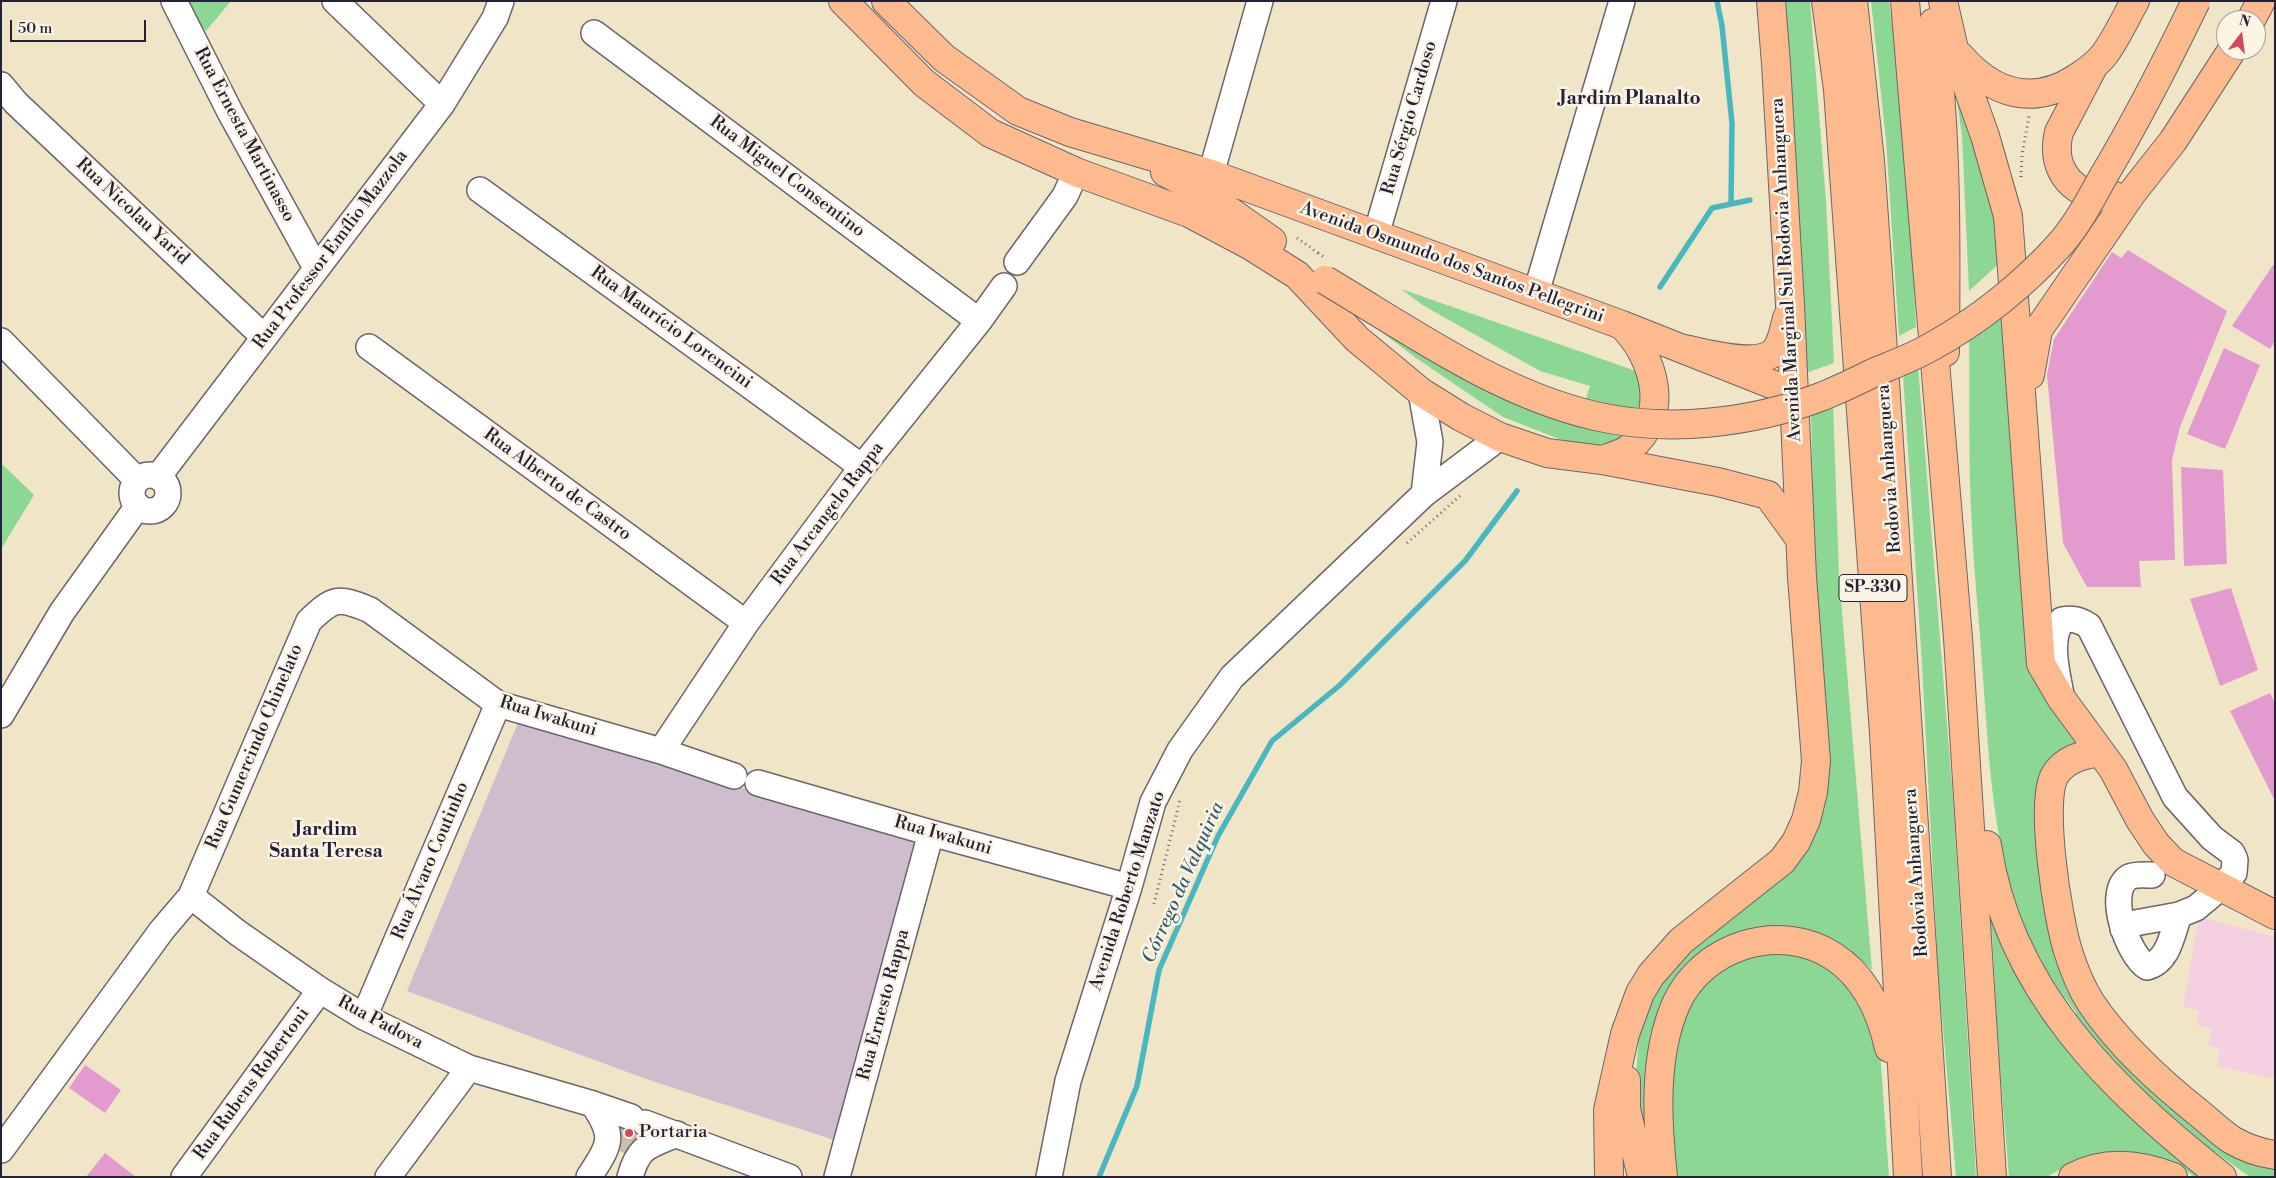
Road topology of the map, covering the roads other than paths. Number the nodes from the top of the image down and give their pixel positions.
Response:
1 (174, 1) edge
2 (335, 1) edge
3 (516, 1) edge
4 (843, 1) edge
5 (886, 1) edge
6 (1260, 1) edge
7 (1444, 1) edge
8 (1622, 1) edge
9 (1771, 1) edge
10 (1826, 1) edge
11 (1852, 1) edge
12 (1905, 1) edge
13 (1930, 1) edge
14 (1943, 1) edge
15 (2135, 1) edge
16 (2196, 1) edge
17 (498, 10) edge
18 (594, 33) dead end
19 (1954, 49) junction
20 (2225, 60) edge
21 (2093, 68) junction
22 (1, 85) edge
23 (442, 104) junction
24 (1106, 142) junction
25 (1076, 172) junction
26 (1212, 174) junction
27 (480, 190) dead end
28 (2132, 193) junction
29 (1376, 235) junction
30 (1251, 246) junction
31 (1017, 262) dead end
32 (316, 268) junction
33 (1330, 271) junction
34 (1004, 286) dead end
35 (1536, 293) junction
36 (1790, 304) junction
37 (979, 322) junction
38 (1622, 326) junction
39 (264, 337) junction
40 (1, 341) edge
41 (368, 347) dead end
42 (1684, 349) junction
43 (1420, 392) junction
44 (1794, 393) junction
45 (2024, 431) junction
46 (1500, 437) junction
47 (1602, 460) junction
48 (862, 466) junction
49 (1944, 473) junction
50 (148, 478) junction
51 (1424, 494) junction
52 (1800, 539) junction
53 (327, 604) joint
54 (746, 623) junction
55 (1958, 638) junction
56 (2061, 698) junction
57 (498, 704) junction
58 (1, 714) edge
59 (661, 750) junction
60 (2100, 752) junction
61 (734, 776) dead end
62 (758, 783) dead end
63 (931, 833) junction
64 (2152, 875) dead end
65 (1129, 887) junction
66 (2221, 887) junction
67 (191, 896) junction
68 (2275, 915) edge
69 (2179, 916) junction
70 (2123, 929) junction
71 (320, 990) junction
72 (364, 1017) junction
73 (1625, 1034) junction
74 (468, 1068) junction
75 (1904, 1113) junction
76 (626, 1136) junction
77 (1, 1150) edge
78 (2275, 1155) edge
79 (184, 1177) edge
80 (388, 1177) edge
81 (589, 1177) edge
82 (630, 1177) edge
83 (788, 1177) edge
84 (836, 1177) edge
85 (1049, 1177) edge
86 (1609, 1177) edge
87 (1642, 1177) edge
88 (1663, 1177) edge
89 (1908, 1177) edge
90 (1937, 1177) edge
91 (1992, 1177) edge
92 (2073, 1177) edge
93 (2172, 1177) edge
94 (2222, 1177) edge

1 - 32 street, Rua Ernesta Martinasso
2 - 23 street
3 - 17 street, Rua Professor Emílio Mazzola
4 - 25 main road
5 - 24 main road, Avenida Osmundo dos Santos Pellegrini
6 - 26 street
7 - 29 street, Rua Sérgio Cardoso
8 - 35 street
9 - 36 main road, Avenida Marginal Sul Rodovia Anhanguera
10 - 75 main road, Rodovia Anhanguera / SP-330
11 - 90 main road, Rodovia Anhanguera / SP-330
12 - 49 main road
13 - 49 main road
14 - 19 main road
15 - 21 main road
16 - 33 main road, bridge
17 - 23 street, Rua Professor Emílio Mazzola
18 - 37 street, Rua Miguel Consentino
19 - 21 main road
19 - 45 main road
20 - 28 main road
21 - 28 main road
22 - 39 street, Rua Nicolau Yarid
23 - 32 street, Rua Professor Emílio Mazzola
24 - 26 main road, Avenida Osmundo dos Santos Pellegrini
24 - 33 main road, Avenida Osmundo dos Santos Pellegrini
25 - 30 main road
25 - 31 street
26 - 29 main road, Avenida Osmundo dos Santos Pellegrini
27 - 48 street, Rua Maurício Lorencini
28 - 45 main road
29 - 35 main road, Avenida Osmundo dos Santos Pellegrini
30 - 33 main road
30 - 43 main road
32 - 39 street, Rua Professor Emílio Mazzola
34 - 37 street, Rua Arcangelo Rappa
35 - 38 main road, Avenida Osmundo dos Santos Pellegrini
36 - 42 main road
36 - 44 main road, Avenida Marginal Sul Rodovia Anhanguera
37 - 48 street, Rua Arcangelo Rappa
38 - 42 main road, Avenida Osmundo dos Santos Pellegrini
38 - 47 main road
39 - 50 street, Rua Professor Emílio Mazzola
40 - 50 street
41 - 54 street, Rua Alberto de Castro
42 - 44 main road, Avenida Osmundo dos Santos Pellegrini
43 - 46 main road
43 - 51 street
44 - 52 main road, Avenida Marginal Sul Rodovia Anhanguera
45 - 56 main road
46 - 47 main road
46 - 51 street, Avenida Roberto Manzato
47 - 52 main road
48 - 54 street, Rua Arcangelo Rappa
49 - 55 main road
50 - 58 street
51 - 65 street, Avenida Roberto Manzato
52 - 73 main road, Avenida Marginal Sul Rodovia Anhanguera
53 - 57 street, Rua Iwakuni
53 - 67 street, Rua Gumercindo Chinelato
54 - 59 street, Rua Arcangelo Rappa
55 - 91 main road
55 - 94 main road
56 - 60 main road
56 - 66 street
57 - 59 street, Rua Iwakuni
57 - 72 street, Rua Álvaro Coutinho
59 - 61 street, Rua Iwakuni
60 - 66 main road
60 - 78 main road
62 - 63 street, Rua Iwakuni
63 - 65 street, Rua Iwakuni
63 - 84 street, Rua Ernesto Rappa
64 - 70 street
65 - 85 street, Avenida Roberto Manzato
66 - 68 main road
66 - 69 street
67 - 71 street, Rua Padova
67 - 77 street, Rua Gumercindo Chinelato
69 - 70 street
69 - 70 street
71 - 72 street, Rua Padova
71 - 79 street, Rua Rubens Robertoni
72 - 74 street, Rua Padova
73 - 86 main road
73 - 87 main road
74 - 76 street, Rua Padova
74 - 80 street
75 - 88 main road
75 - 89 main road, Rodovia Anhanguera / SP-330
76 - 81 street
76 - 82 street
76 - 83 street
92 - 93 main road

